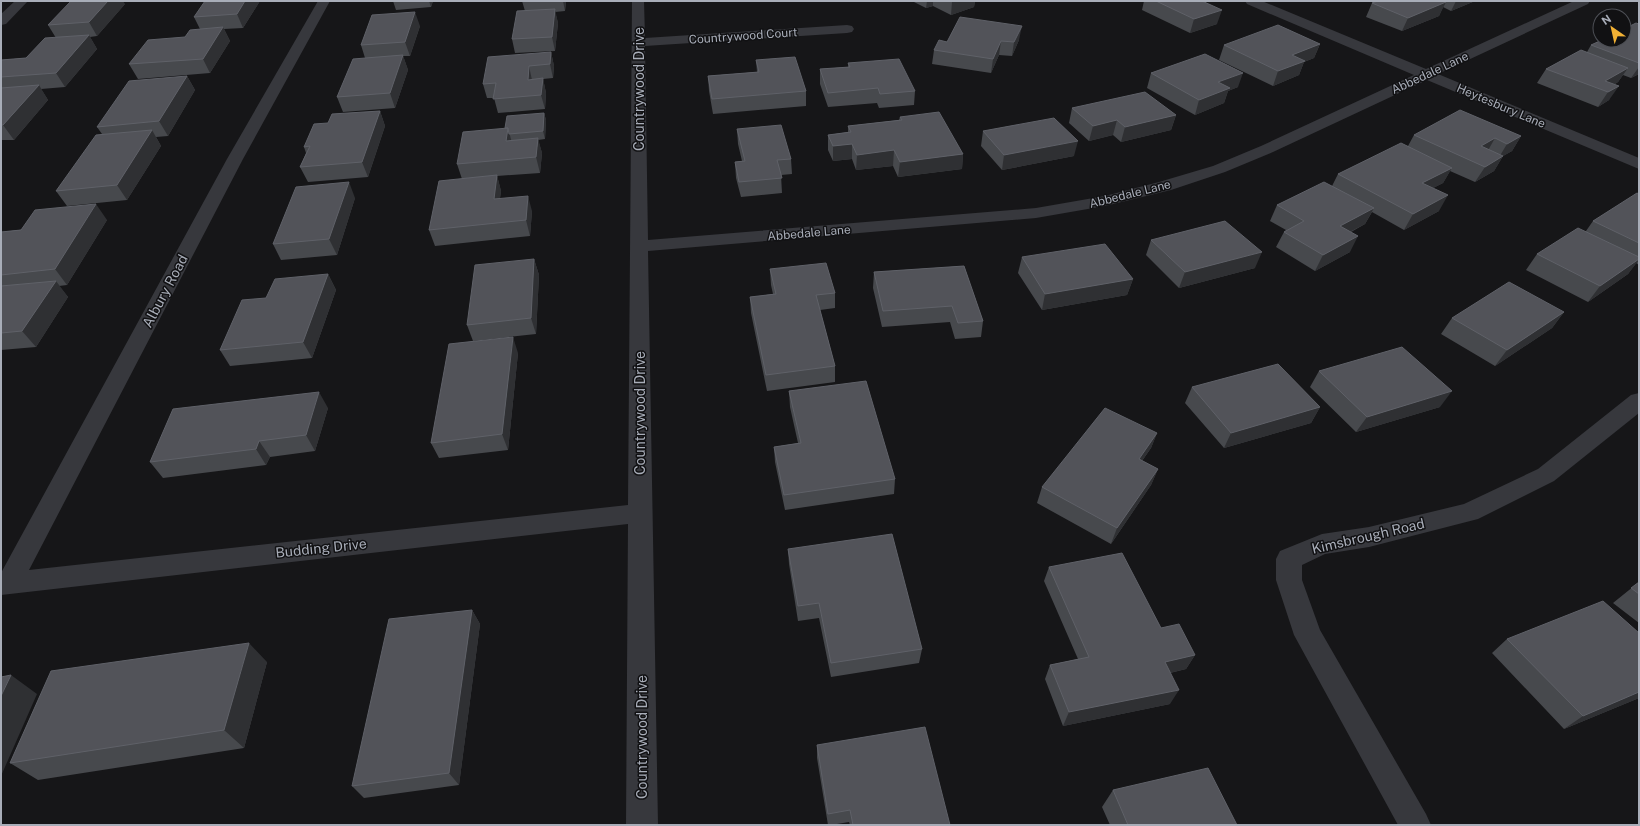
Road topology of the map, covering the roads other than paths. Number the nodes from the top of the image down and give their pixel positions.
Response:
1 (22, 1) edge
2 (324, 1) edge
3 (638, 1) edge
4 (1251, 1) edge
5 (1584, 1) edge
6 (1, 21) edge
7 (847, 29) dead end
8 (639, 42) junction
9 (1426, 74) junction
10 (1639, 164) edge
11 (640, 246) junction
12 (1639, 401) edge
13 (641, 513) junction
14 (5, 583) edge
15 (642, 825) edge
16 (1415, 825) edge

1 - 6 street
2 - 14 street, Albury Road
3 - 8 street, Countrywood Drive
4 - 9 street, Heytesbury Lane
5 - 9 street, Abbedale Lane
7 - 8 street, Countrywood Court
8 - 11 street, Countrywood Drive
9 - 10 street, Heytesbury Lane
9 - 11 street, Abbedale Lane
11 - 13 street, Countrywood Drive
12 - 16 street, Kimsbrough Road
13 - 14 street, Budding Drive
13 - 15 street, Countrywood Drive

